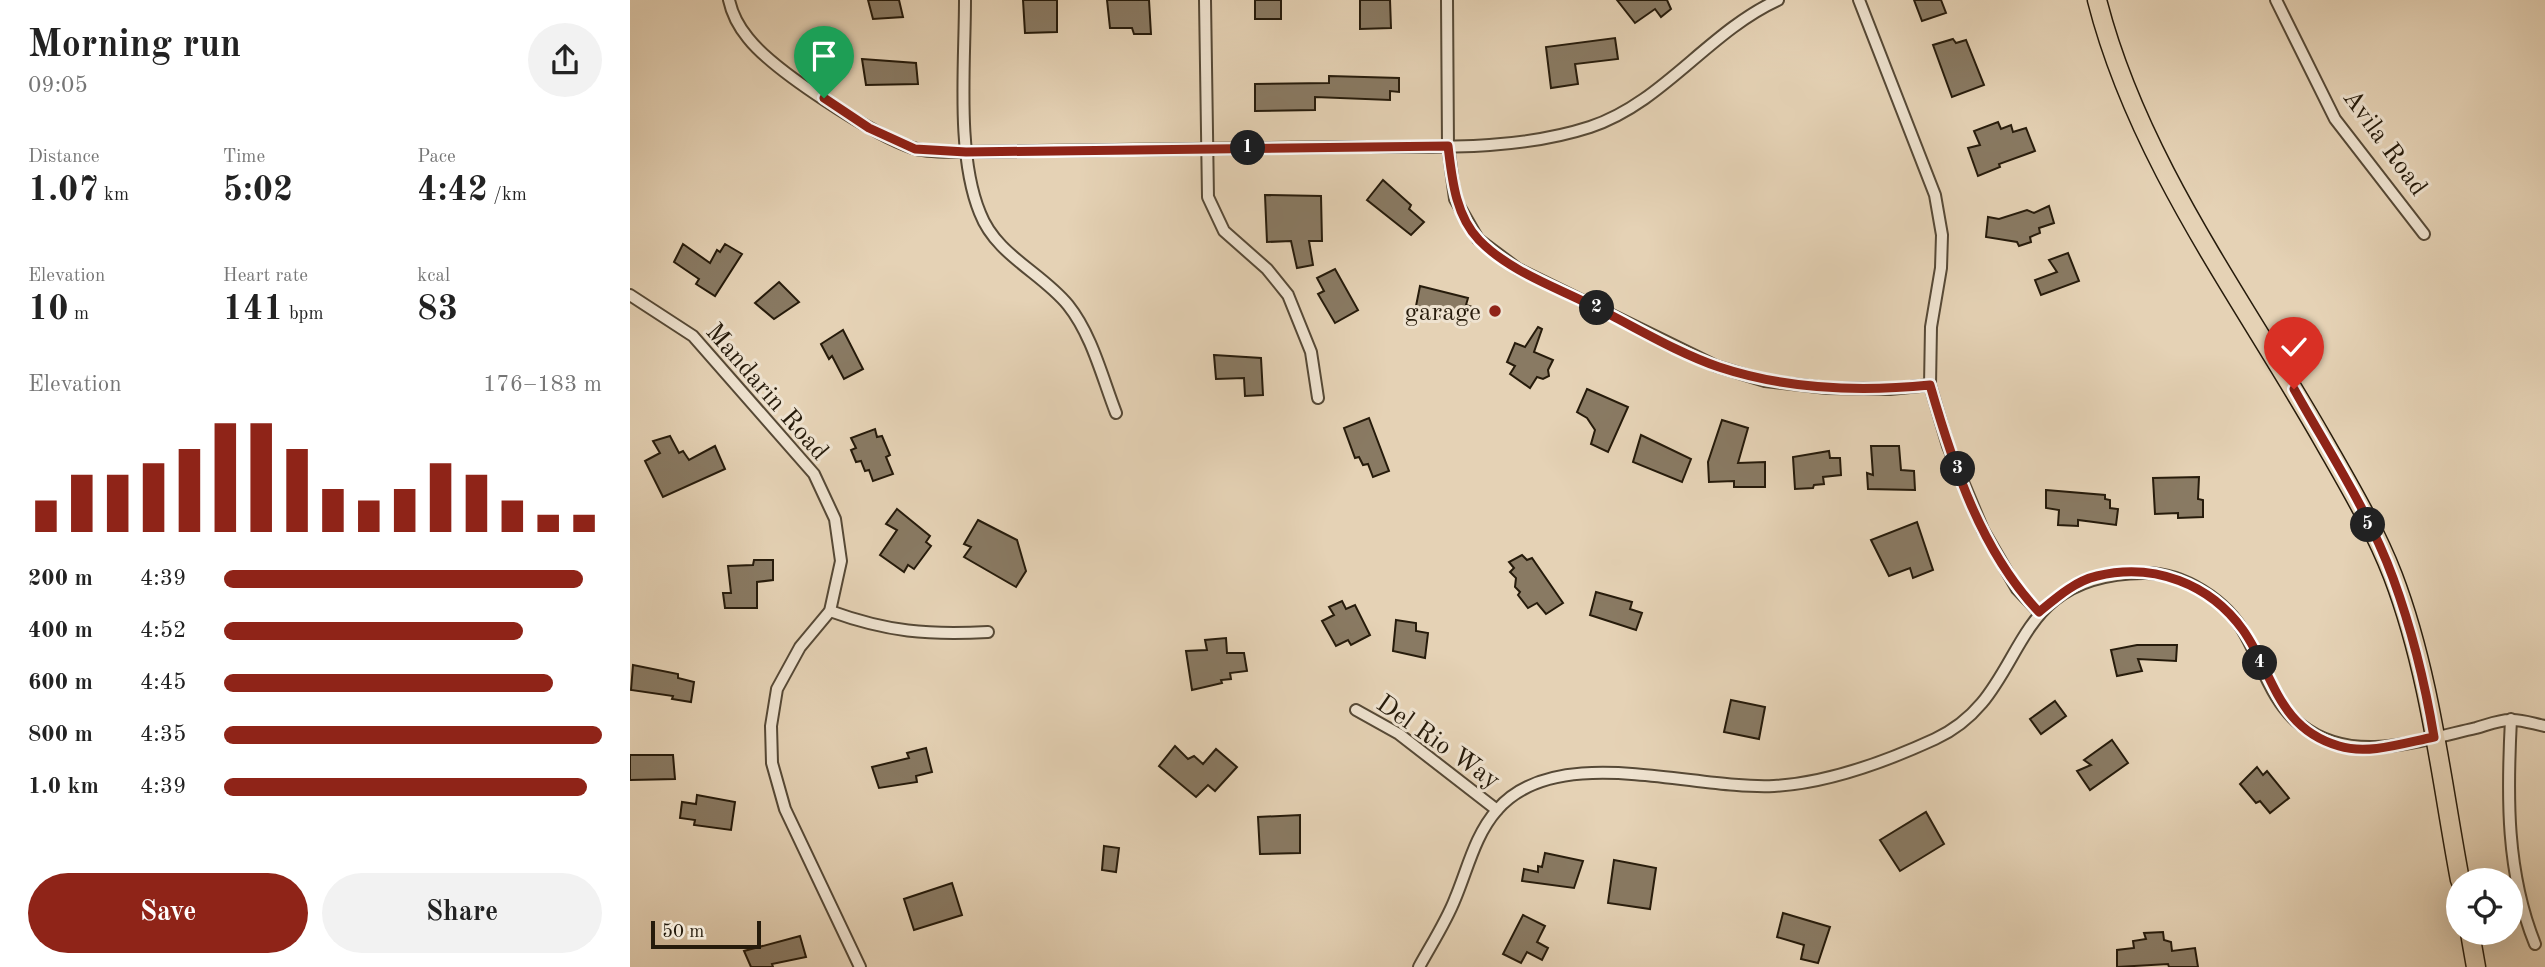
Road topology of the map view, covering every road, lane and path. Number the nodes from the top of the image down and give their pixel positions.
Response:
1 (729, 0) edge
2 (965, 0) edge
3 (1205, 0) edge
4 (1447, 0) edge
5 (1777, 0) edge
6 (1859, 0) edge
7 (2097, 0) edge
8 (2276, 0) edge
9 (1448, 146) junction
10 (1206, 149) junction
11 (966, 152) junction
12 (2424, 234) dead end
13 (630, 295) edge
14 (1930, 385) junction
15 (1318, 398) dead end
16 (1116, 412) dead end
17 (830, 611) junction
18 (2039, 612) junction
19 (988, 632) dead end
20 (1356, 710) dead end
21 (2511, 719) junction
22 (2545, 726) edge
23 (2434, 737) junction
24 (1497, 810) junction
25 (2458, 868) edge
26 (2535, 944) dead end
27 (2472, 945) edge
28 (860, 967) edge
29 (1419, 967) edge
30 (2476, 967) edge

1 - 11 street
2 - 11 street
3 - 10 street
4 - 9 street
5 - 9 street
6 - 14 street
7 - 23 main road
8 - 12 street, Avila Road
9 - 10 street
9 - 14 street
10 - 11 street
10 - 15 street
11 - 16 street
13 - 17 street, Mandarin Road
14 - 18 street
17 - 19 street
17 - 28 street, Mandarin Road
18 - 23 street
18 - 24 street
20 - 24 street, Del Rio Way
21 - 22 street
21 - 23 street
21 - 26 street
23 - 25 main road
24 - 29 street
27 - 30 main road

